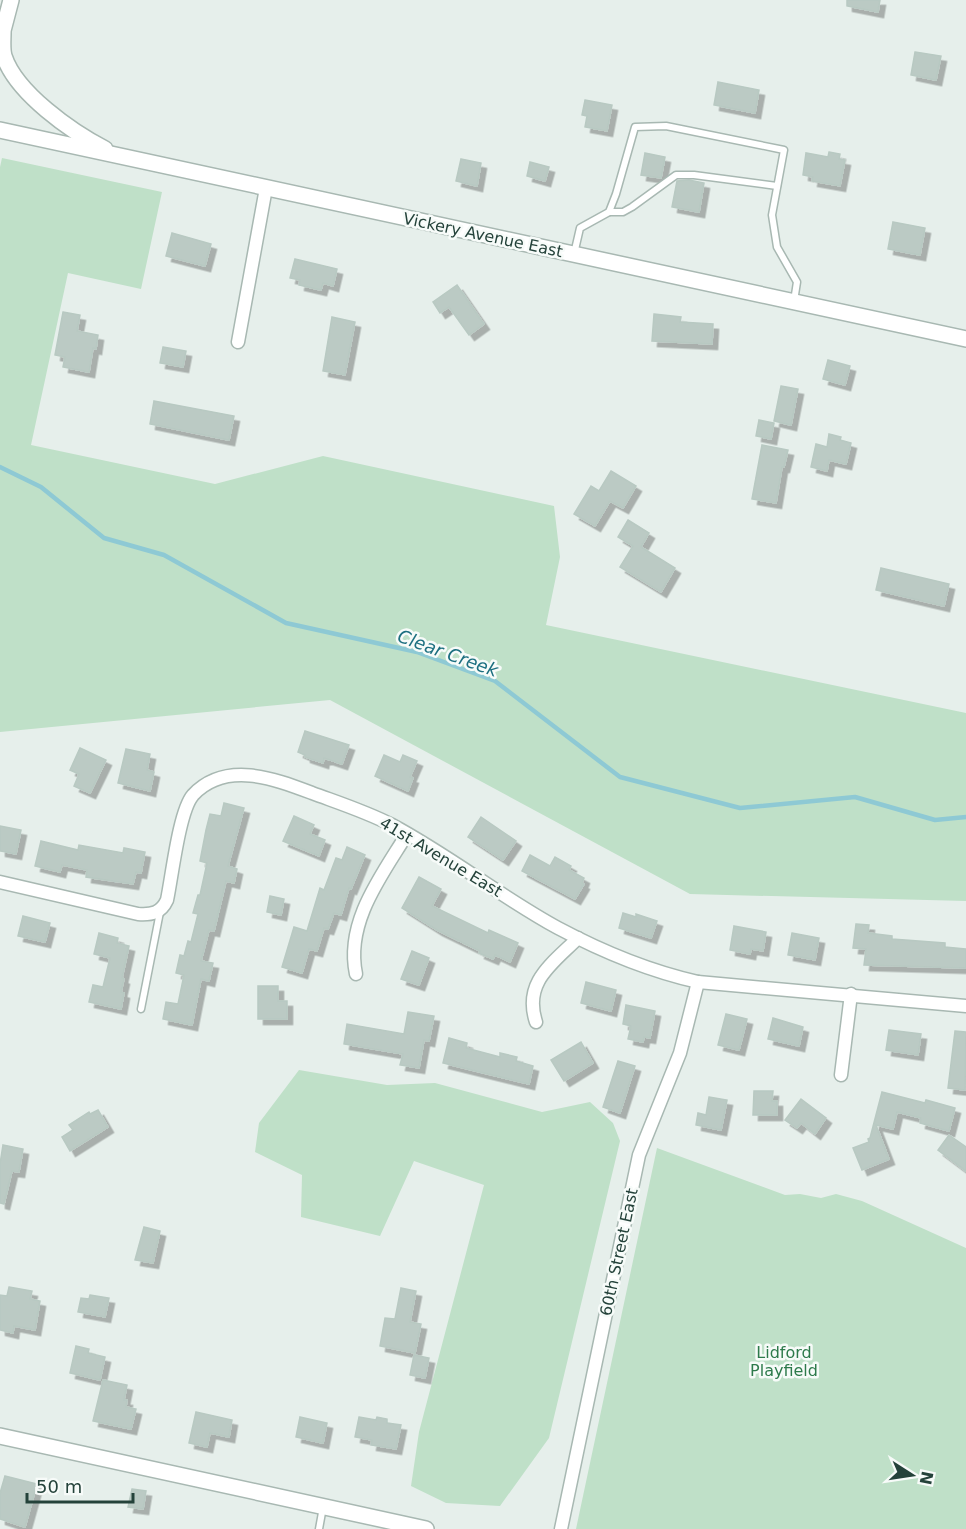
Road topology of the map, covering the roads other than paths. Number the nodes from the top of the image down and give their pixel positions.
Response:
1 (11, 0) edge
2 (2, 38) edge
3 (0, 130) edge
4 (131, 159) junction
5 (777, 186) junction
6 (266, 188) junction
7 (609, 212) junction
8 (574, 255) junction
9 (793, 303) junction
10 (966, 339) edge
11 (238, 342) dead end
12 (407, 834) junction
13 (0, 882) edge
14 (160, 911) junction
15 (578, 938) junction
16 (356, 974) dead end
17 (698, 982) junction
18 (851, 994) junction
19 (966, 1006) edge
20 (141, 1009) dead end
21 (536, 1023) dead end
22 (841, 1075) dead end
23 (0, 1436) edge
24 (324, 1507) junction
25 (319, 1529) edge
26 (426, 1529) edge
27 (561, 1529) edge

1 - 2 street
2 - 4 street
3 - 4 street, Vickery Avenue East
4 - 6 street, Vickery Avenue East
5 - 7 lane
5 - 7 lane
5 - 9 lane
6 - 8 street, Vickery Avenue East
6 - 11 street
7 - 8 lane
8 - 9 street, Vickery Avenue East
9 - 10 street, Vickery Avenue East
12 - 14 street, 41st Avenue East
12 - 15 street, 41st Avenue East
12 - 16 street
13 - 14 street
14 - 20 lane
15 - 17 street, 41st Avenue East
15 - 21 street
17 - 18 street, 41st Avenue East
17 - 27 street, 60th Street East
18 - 19 street, 41st Avenue East
18 - 22 street
23 - 24 street
24 - 25 lane
24 - 26 street

